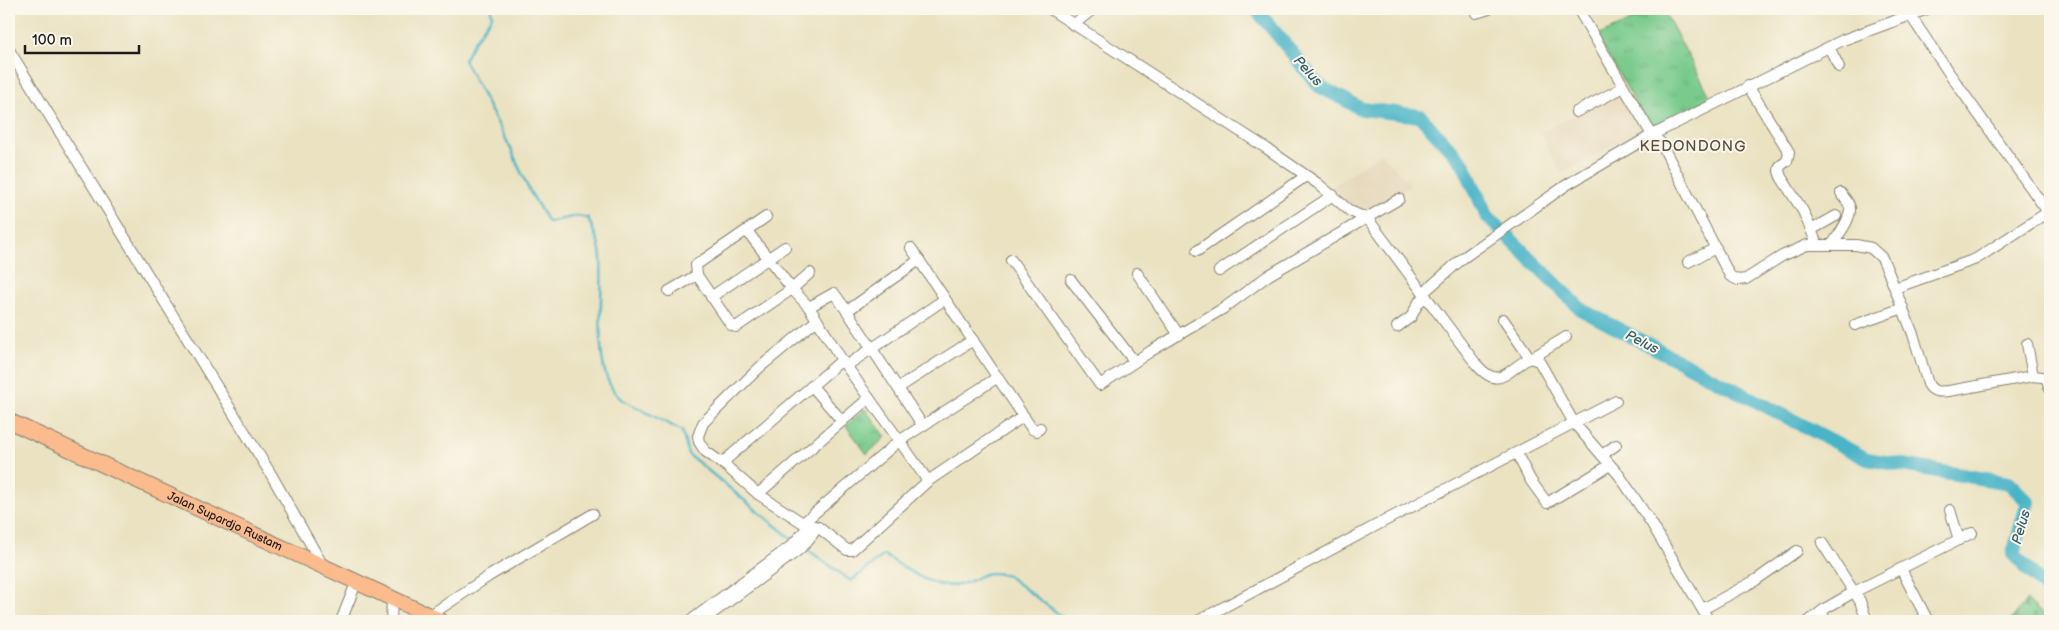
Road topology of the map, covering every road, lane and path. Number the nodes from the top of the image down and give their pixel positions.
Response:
1 (1050, 9) edge
2 (1093, 9) edge
3 (1489, 9) edge
4 (1578, 9) edge
5 (1927, 9) edge
6 (1908, 11) edge
7 (1476, 13) dead end
8 (1073, 25) junction
9 (1829, 47) junction
10 (9, 50) edge
11 (1839, 67) dead end
12 (1748, 86) junction
13 (1624, 87) junction
14 (1576, 112) dead end
15 (1652, 135) junction
16 (1306, 176) junction
17 (1841, 193) dead end
18 (1333, 196) junction
19 (1399, 199) dead end
20 (2047, 214) edge
21 (1836, 216) dead end
22 (766, 217) dead end
23 (1368, 219) junction
24 (1811, 230) junction
25 (747, 231) junction
26 (1817, 244) junction
27 (1832, 245) junction
28 (785, 247) dead end
29 (912, 248) dead end
30 (1716, 248) junction
31 (1197, 251) dead end
32 (767, 258) junction
33 (919, 260) junction
34 (1011, 260) dead end
35 (1688, 262) dead end
36 (1219, 271) dead end
37 (810, 273) dead end
38 (1137, 273) dead end
39 (698, 275) junction
40 (1071, 280) dead end
41 (1894, 288) junction
42 (792, 289) junction
43 (669, 291) dead end
44 (1424, 295) junction
45 (711, 296) junction
46 (945, 299) junction
47 (809, 307) junction
48 (1902, 308) junction
49 (847, 311) junction
50 (1504, 319) dead end
51 (817, 320) junction
52 (1855, 325) dead end
53 (1397, 327) dead end
54 (1179, 335) junction
55 (1566, 336) dead end
56 (973, 340) junction
57 (2027, 344) dead end
58 (871, 348) junction
59 (1531, 358) junction
60 (1134, 361) junction
61 (844, 363) junction
62 (2033, 376) junction
63 (998, 377) junction
64 (2048, 377) edge
65 (812, 386) junction
66 (898, 388) junction
67 (2050, 389) edge
68 (869, 398) junction
69 (1616, 401) dead end
70 (1024, 416) junction
71 (9, 421) edge
72 (842, 421) junction
73 (1574, 423) junction
74 (923, 426) junction
75 (1040, 428) dead end
76 (899, 441) junction
77 (1616, 446) dead end
78 (1517, 454) junction
79 (1602, 455) junction
80 (722, 462) junction
81 (1610, 465) junction
82 (928, 481) junction
83 (758, 494) junction
84 (1950, 510) dead end
85 (593, 514) dead end
86 (810, 525) junction
87 (1972, 533) dead end
88 (1959, 540) junction
89 (1822, 543) dead end
90 (798, 545) junction
91 (1797, 551) dead end
92 (324, 567) junction
93 (1901, 569) junction
94 (356, 583) junction
95 (1854, 592) junction
96 (392, 598) junction
97 (1703, 609) junction
98 (1821, 612) junction
99 (435, 618) edge
100 (340, 621) edge
101 (391, 621) edge
102 (690, 621) edge
103 (702, 621) edge
104 (1198, 621) edge
105 (1709, 621) edge
106 (1808, 621) edge
107 (1826, 621) edge
108 (1867, 621) edge
109 (1928, 621) edge

1 - 8 street
2 - 8 street
3 - 7 street
4 - 13 street
5 - 6 street
6 - 9 street
6 - 20 street
8 - 16 street
9 - 11 street
9 - 12 street
10 - 92 street
12 - 15 street
12 - 24 street
13 - 14 street
13 - 15 street
15 - 30 street
15 - 44 street
16 - 18 street
16 - 31 street
17 - 27 street
18 - 23 street
18 - 36 street
19 - 23 street
20 - 41 street
21 - 24 street
22 - 25 street
23 - 44 street
23 - 54 street
24 - 26 street
25 - 32 street
25 - 39 street
26 - 27 street
26 - 30 street
27 - 41 street
28 - 32 street
29 - 33 street
30 - 35 street
32 - 42 street
32 - 45 street
33 - 46 street
33 - 49 street
34 - 60 street
37 - 42 street
38 - 54 street
39 - 43 street
39 - 45 street
40 - 60 street
41 - 48 street
42 - 45 street
42 - 47 street
44 - 53 street
44 - 59 street
46 - 56 street
46 - 58 street
47 - 49 street
47 - 51 street
48 - 52 street
48 - 62 street
49 - 58 street
50 - 59 street
51 - 61 street
51 - 80 street
54 - 60 street
55 - 59 street
56 - 63 street
56 - 66 street
57 - 62 street
58 - 61 street
58 - 66 street
59 - 73 street
61 - 65 street
61 - 68 street
62 - 64 street
63 - 70 street
63 - 74 street
64 - 67 street
65 - 72 street
65 - 80 street
66 - 74 street
68 - 72 street
68 - 76 street
69 - 73 street
70 - 75 street
70 - 82 street
71 - 92 highway, Jalan Supardjo Rustam
72 - 83 street
73 - 78 street
73 - 79 street
74 - 76 street
76 - 82 street
76 - 86 street
77 - 79 street
78 - 81 street
78 - 104 street
79 - 81 street
80 - 83 street
81 - 97 street
82 - 86 street
83 - 86 street
84 - 88 street
85 - 99 street
86 - 90 street
87 - 88 street
88 - 93 street
89 - 95 street
90 - 102 street
90 - 103 street
91 - 97 street
92 - 94 highway, Jalan Supardjo Rustam
93 - 95 street
93 - 109 street
94 - 96 highway, Jalan Supardjo Rustam
94 - 100 street
95 - 98 street
95 - 108 street
96 - 99 highway, Jalan Supardjo Rustam
96 - 101 street
97 - 105 street
98 - 106 street
98 - 107 street

